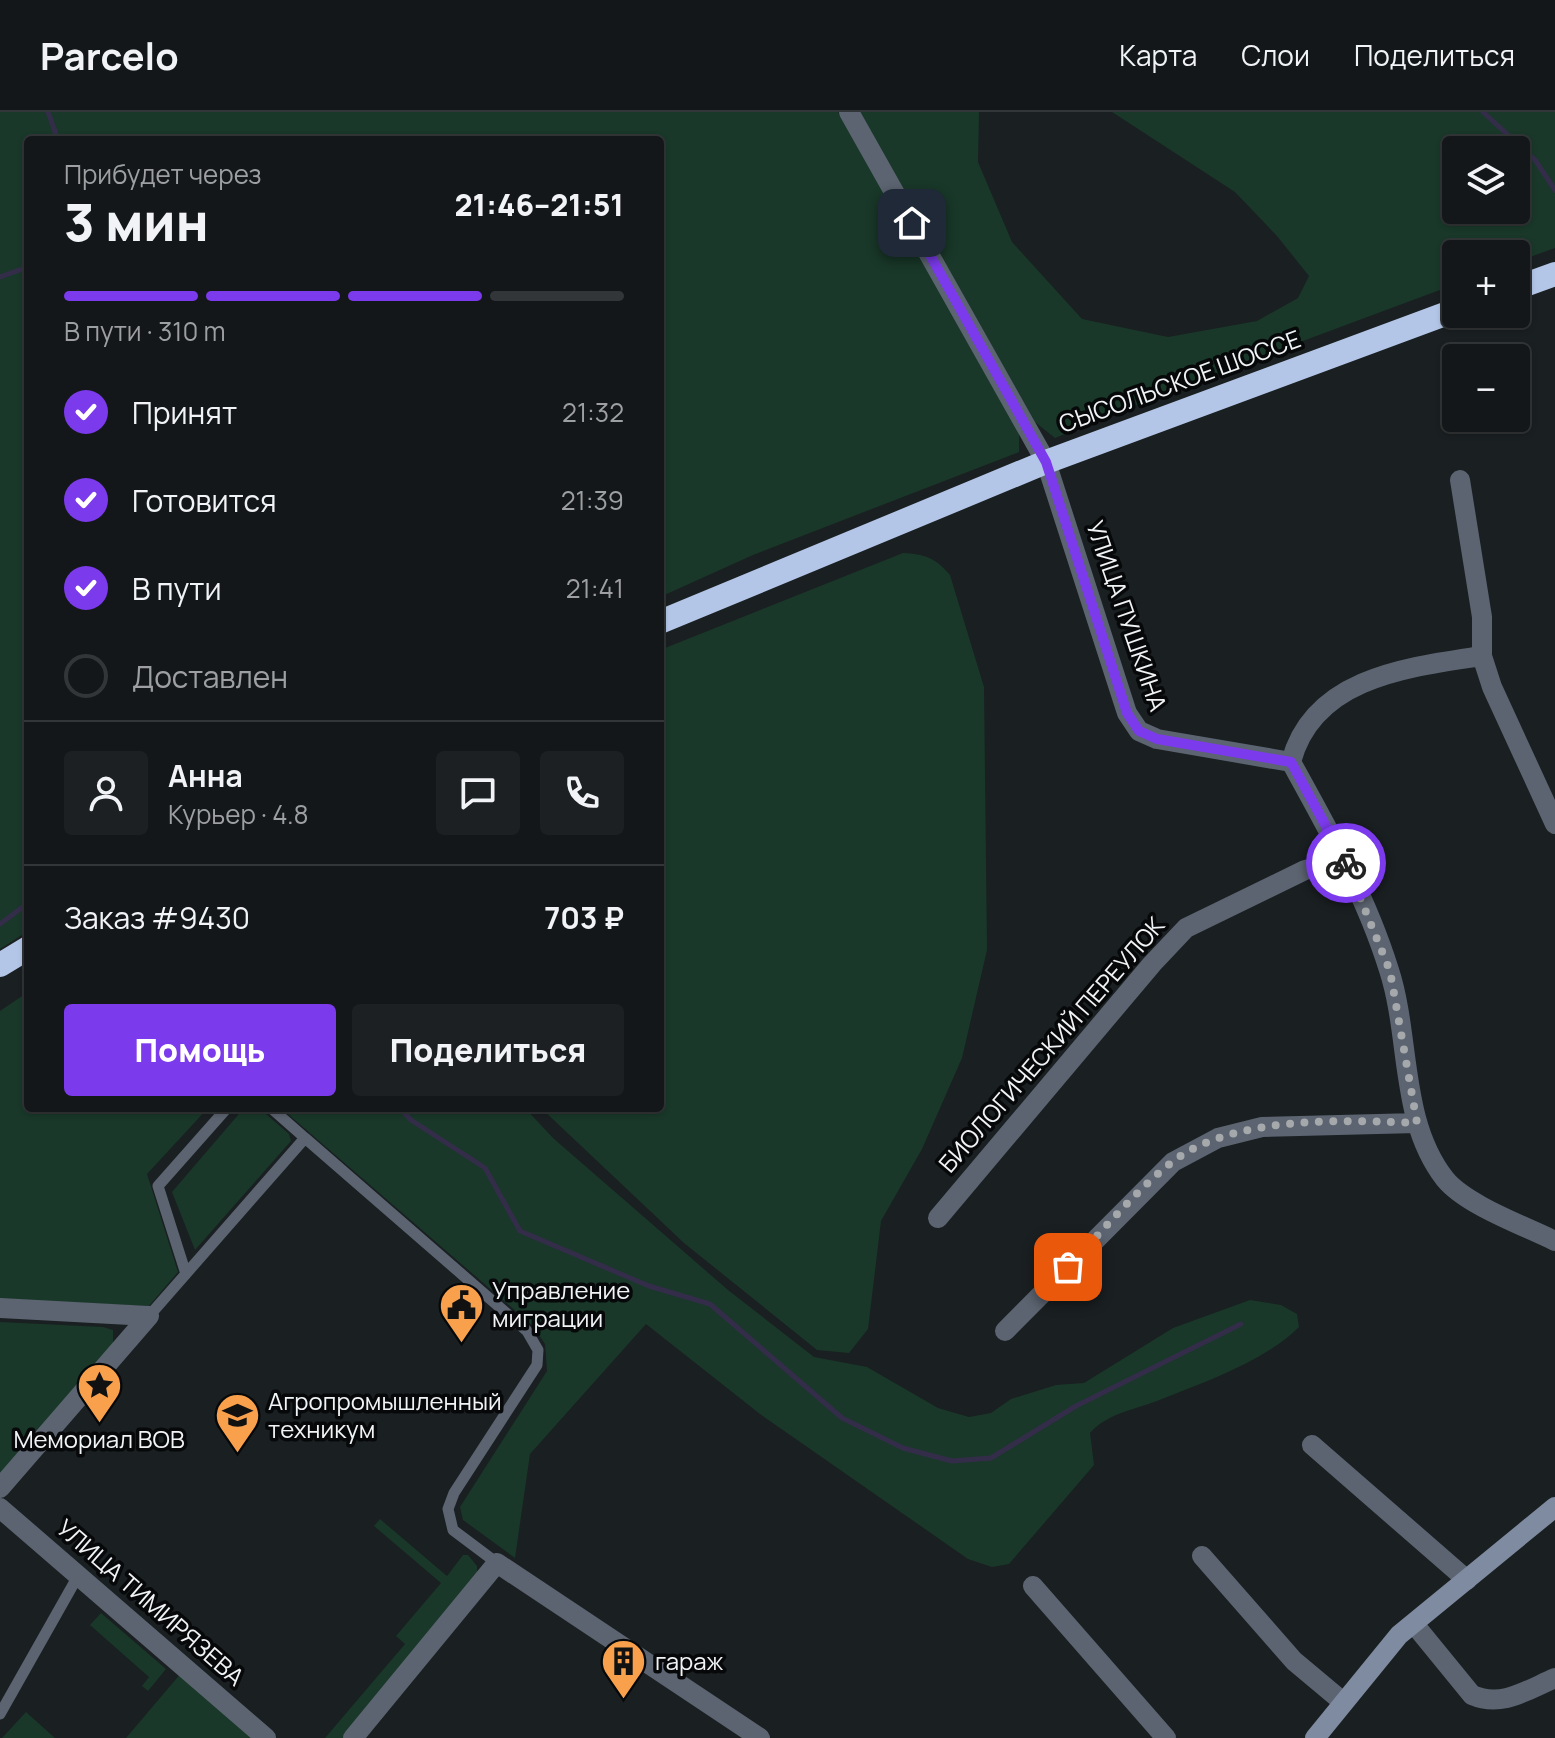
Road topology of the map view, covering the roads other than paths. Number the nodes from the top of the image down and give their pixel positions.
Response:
1 (849, 112) edge
2 (1555, 274) edge
3 (1530, 283) edge
4 (1442, 315) edge
5 (1046, 462) junction
6 (1460, 480) dead end
7 (664, 620) edge
8 (1482, 656) junction
9 (1291, 762) junction
10 (1555, 824) edge
11 (1344, 859) junction
12 (24, 950) edge
13 (0, 965) edge
14 (223, 1112) edge
15 (276, 1112) edge
16 (1417, 1123) junction
17 (305, 1138) junction
18 (938, 1218) dead end
19 (1555, 1241) edge
20 (186, 1274) junction
21 (0, 1308) edge
22 (149, 1316) junction
23 (1005, 1331) dead end
24 (1312, 1445) dead end
25 (0, 1488) edge
26 (1555, 1507) edge
27 (0, 1508) edge
28 (1202, 1556) dead end
29 (497, 1563) junction
30 (78, 1576) junction
31 (1467, 1580) junction
32 (1033, 1586) dead end
33 (1414, 1624) junction
34 (1555, 1678) edge
35 (1343, 1702) junction
36 (0, 1714) edge
37 (266, 1738) edge
38 (353, 1738) edge
39 (760, 1738) edge
40 (1166, 1738) edge
41 (1315, 1738) edge

1 - 5 street
2 - 3 highway
4 - 5 highway, СЫСОЛЬСКОЕ ШОССЕ
5 - 7 highway, СЫСОЛЬСКОЕ ШОССЕ
5 - 9 street, УЛИЦА ПУШКИНА
6 - 8 street
8 - 9 street
8 - 10 street
9 - 11 street
11 - 16 street
11 - 18 street, БИОЛОГИЧЕСКИЙ ПЕРЕУЛОК
12 - 13 highway
14 - 20 lane
15 - 17 lane
16 - 19 street
16 - 23 street
17 - 20 lane
17 - 29 lane
20 - 22 lane
21 - 22 street
22 - 25 street
24 - 31 street
26 - 31 main road
27 - 30 street, УЛИЦА ТИМИРЯЗЕВА
28 - 35 street
29 - 38 street
29 - 39 street
30 - 36 lane
30 - 37 street, УЛИЦА ТИМИРЯЗЕВА
31 - 33 main road
32 - 40 street
33 - 34 street
33 - 35 main road
35 - 41 main road

